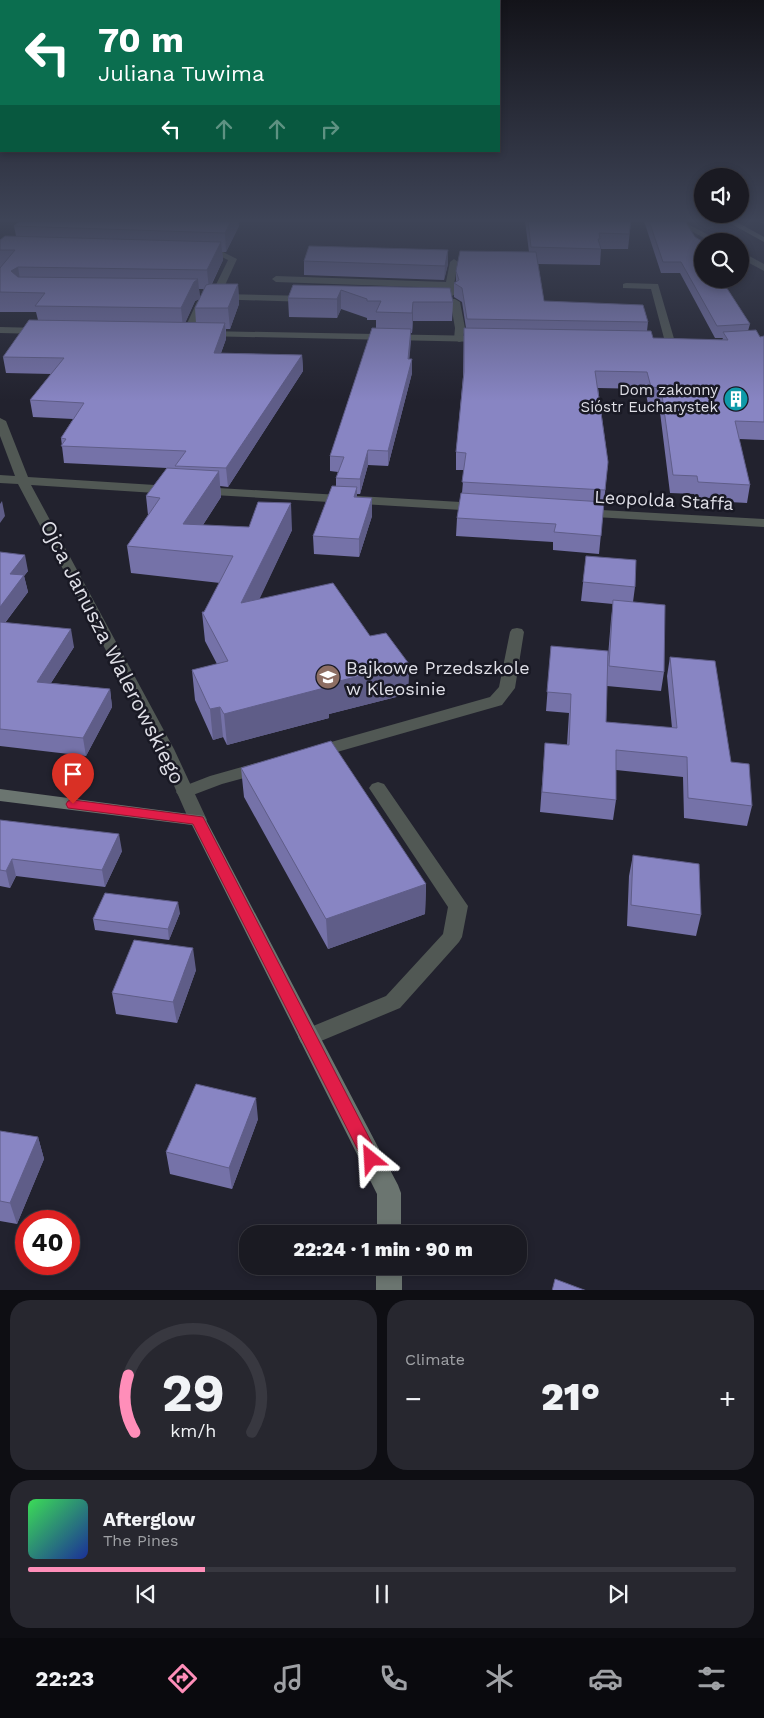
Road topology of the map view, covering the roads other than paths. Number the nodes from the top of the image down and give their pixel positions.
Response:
1 (223, 281) edge
2 (340, 281) edge
3 (451, 281) edge
4 (450, 285) junction
5 (626, 286) dead end
6 (197, 294) dead end
7 (216, 295) junction
8 (315, 299) edge
9 (425, 302) edge
10 (455, 302) junction
11 (0, 330) edge
12 (49, 331) edge
13 (459, 339) junction
14 (497, 340) edge
15 (670, 342) edge
16 (0, 421) edge
17 (0, 479) edge
18 (23, 481) junction
19 (488, 508) edge
20 (566, 512) edge
21 (764, 523) edge
22 (517, 632) dead end
23 (300, 757) edge
24 (272, 764) edge
25 (378, 788) dead end
26 (185, 792) junction
27 (0, 795) edge
28 (198, 820) junction
29 (309, 1037) junction
30 (389, 1225) edge
31 (389, 1275) edge
32 (390, 1290) edge

1 - 7 street
2 - 4 street
3 - 4 street
4 - 10 street
5 - 15 street
6 - 7 street
7 - 8 street
7 - 13 street
9 - 10 street
10 - 13 street
11 - 12 street
13 - 14 street
16 - 18 street, Ojca Janusza Walerowskiego
17 - 18 street
18 - 19 street
18 - 26 street, Ojca Janusza Walerowskiego
20 - 21 street, Leopolda Staffa
22 - 23 street
24 - 26 street
25 - 29 street
26 - 28 street, Ojca Janusza Walerowskiego
27 - 28 street
28 - 29 street, Ojca Janusza Walerowskiego
29 - 30 street, Ojca Janusza Walerowskiego
31 - 32 street

